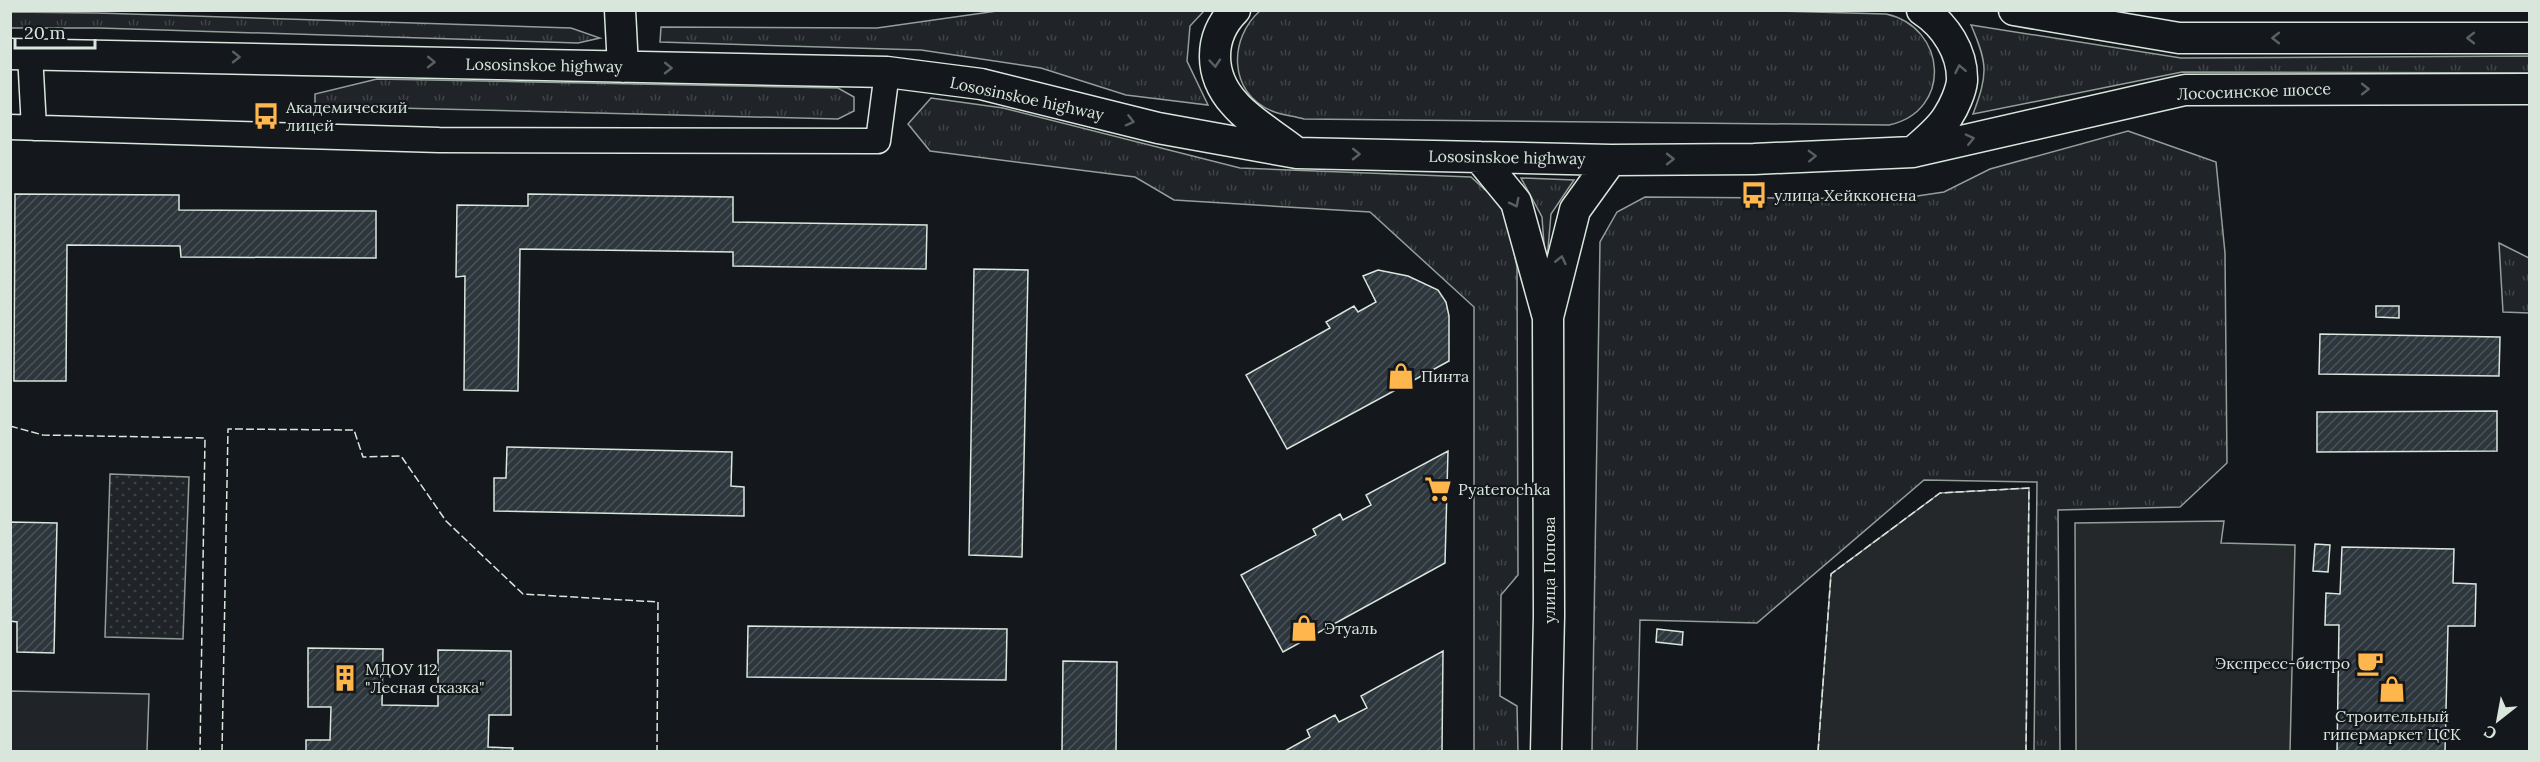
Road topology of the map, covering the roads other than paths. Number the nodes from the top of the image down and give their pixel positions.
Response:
1 (620, 10) edge
2 (1235, 10) edge
3 (1922, 10) edge
4 (2014, 10) edge
5 (2529, 38) edge
6 (20, 54) edge
7 (623, 67) junction
8 (888, 72) junction
9 (2529, 89) edge
10 (10, 127) edge
11 (34, 128) junction
12 (1913, 152) junction
13 (1297, 153) junction
14 (1479, 157) junction
15 (1611, 160) junction
16 (1548, 317) junction
17 (1546, 752) edge

1 - 7 street
2 -> 13 street
12 -> 3 street
5 -> 4 street
6 -> 7 street, Lososinskoe highway
6 - 11 street
7 -> 8 street, Lososinskoe highway
8 - 11 street
8 -> 13 street, Lososinskoe highway
12 -> 9 street, Лососинское шоссе
10 - 11 street
15 -> 12 street, Lososinskoe highway
13 -> 14 street, Lososinskoe highway
14 - 15 street, Lososinskoe highway
14 -> 16 street, улица Попова
16 -> 15 street, улица Попова
16 - 17 street, улица Попова

